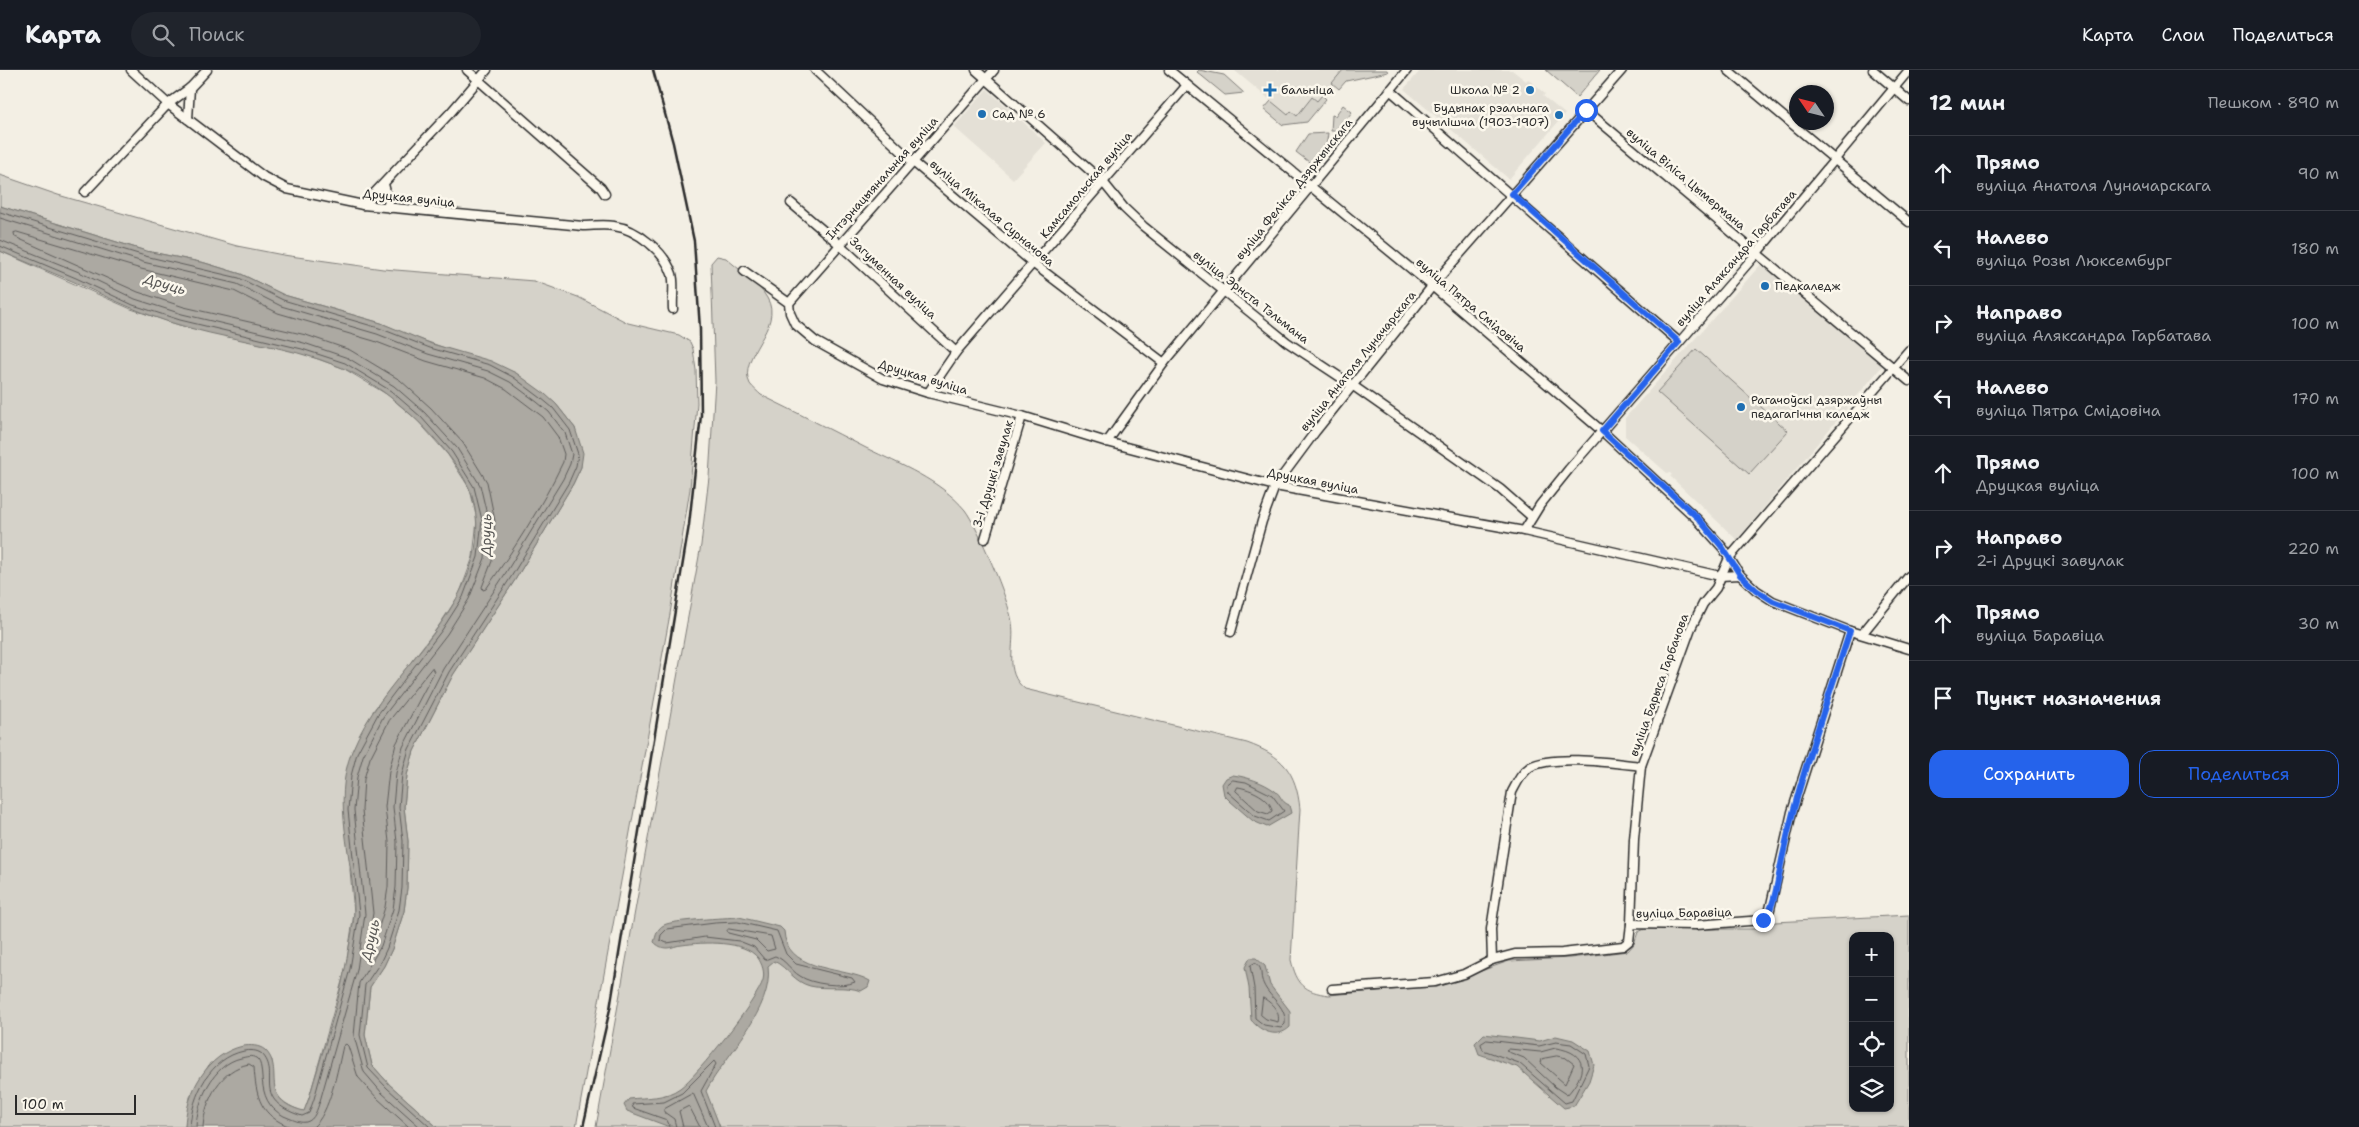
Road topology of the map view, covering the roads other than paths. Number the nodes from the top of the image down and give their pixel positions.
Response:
1 (131, 70) edge
2 (207, 70) edge
3 (467, 70) edge
4 (487, 70) edge
5 (815, 70) edge
6 (976, 70) edge
7 (994, 70) edge
8 (1169, 70) edge
9 (1407, 70) edge
10 (1622, 70) edge
11 (1728, 70) edge
12 (1873, 70) edge
13 (1908, 70) edge
14 (986, 79) junction
15 (478, 80) junction
16 (1187, 85) junction
17 (190, 88) junction
18 (1894, 88) junction
19 (1390, 90) junction
20 (1909, 101) edge
21 (168, 104) junction
22 (1586, 110) junction
23 (188, 119) junction
24 (1834, 160) junction
25 (912, 161) junction
26 (1103, 182) junction
27 (384, 184) junction
28 (1310, 186) junction
29 (86, 192) dead end
30 (605, 194) dead end
31 (1512, 194) junction
32 (791, 203) dead end
33 (363, 205) junction
34 (390, 208) junction
35 (1909, 222) edge
36 (839, 244) junction
37 (1758, 253) junction
38 (1034, 264) junction
39 (744, 271) dead end
40 (1432, 286) junction
41 (1225, 292) junction
42 (788, 302) junction
43 (672, 309) dead end
44 (1679, 342) junction
45 (1909, 350) edge
46 (956, 352) junction
47 (1164, 363) junction
48 (1894, 368) junction
49 (1909, 381) edge
50 (1352, 385) junction
51 (928, 393) junction
52 (1022, 416) junction
53 (1602, 431) junction
54 (1106, 442) junction
55 (1275, 486) junction
56 (1532, 517) junction
57 (1524, 531) junction
58 (985, 539) dead end
59 (1729, 558) junction
60 (1740, 575) junction
61 (1720, 576) junction
62 (1909, 576) edge
63 (1850, 631) junction
64 (1231, 632) dead end
65 (1862, 634) junction
66 (1909, 649) edge
67 (1642, 766) junction
68 (1631, 924) junction
69 (1492, 960) junction
70 (1332, 989) dead end

1 - 21 street, Друцкая вуліца
2 - 17 street
3 - 15 street
4 - 15 street
5 - 25 street, вуліца Мікалая Сурначова
6 - 14 street, вуліца Эрнста Тэльмана
7 - 14 street, Інтэрнацыянальная вуліца
8 - 16 street, вуліца Пятра Смідовіча
9 - 19 street, вуліца Фелікса Дзяржынскага
10 - 22 street, вуліца Анатоля Луначарскага
11 - 24 street
12 - 18 street
13 - 18 street, вуліца Аляксандра Гарбатава
14 - 25 street, Інтэрнацыянальная вуліца
14 - 26 street, вуліца Эрнста Тэльмана
15 - 27 street
15 - 30 street
16 - 26 street, Камсамольская вуліца
16 - 28 street, вуліца Пятра Смідовіча
17 - 21 street
17 - 23 street
18 - 20 street
18 - 24 street, вуліца Аляксандра Гарбатава
19 - 28 street, вуліца Фелікса Дзяржынскага
19 - 31 street
21 - 23 street, Друцкая вуліца
21 - 29 street
22 - 31 street, вуліца Анатоля Луначарскага
22 - 37 street, вуліца Віліса Цымермана
23 - 33 street, Друцкая вуліца
24 - 35 street
24 - 37 street, вуліца Аляксандра Гарбатава
25 - 36 street, Інтэрнацыянальная вуліца
25 - 38 street, вуліца Мікалая Сурначова
26 - 38 street, Камсамольская вуліца
26 - 41 street, вуліца Эрнста Тэльмана
27 - 33 street
27 - 34 street
28 - 40 street, вуліца Пятра Смідовіча
28 - 41 street, вуліца Фелікса Дзяржынскага
31 - 40 street, вуліца Анатоля Луначарскага
31 - 44 street
32 - 36 street, Загуменная вуліца
33 - 34 street, Друцкая вуліца
34 - 43 street, Друцкая вуліца
36 - 42 street, Інтэрнацыянальная вуліца
36 - 46 street, Загуменная вуліца
37 - 44 street, вуліца Аляксандра Гарбатава
37 - 48 street, вуліца Віліса Цымермана
38 - 46 street, Камсамольская вуліца
38 - 47 street, вуліца Мікалая Сурначова
39 - 42 street
40 - 50 street, вуліца Анатоля Луначарскага
40 - 53 street, вуліца Пятра Смідовіча
41 - 47 street, вуліца Фелікса Дзяржынскага
41 - 50 street, вуліца Эрнста Тэльмана
42 - 51 street, Друцкая вуліца
44 - 53 street, вуліца Аляксандра Гарбатава
45 - 48 street, вуліца Барыса Гарбачова
46 - 51 street, Камсамольская вуліца
47 - 54 street, вуліца Фелікса Дзяржынскага
48 - 49 street, вуліца Віліса Цымермана
48 - 59 street, вуліца Барыса Гарбачова
50 - 55 street, вуліца Анатоля Луначарскага
50 - 56 street, вуліца Эрнста Тэльмана
51 - 52 street, Друцкая вуліца
52 - 54 street, Друцкая вуліца
52 - 58 street, 3-і Друцкі завулак
53 - 56 street, вуліца Аляксандра Гарбатава
53 - 59 street, вуліца Пятра Смідовіча
54 - 55 street, Друцкая вуліца
55 - 57 street, Друцкая вуліца
55 - 64 street, вуліца Анатоля Луначарскага
56 - 57 street, вуліца Аляксандра Гарбатава
57 - 61 street, Друцкая вуліца
59 - 60 street, вуліца Пятра Смідовіча
59 - 61 street, вуліца Барыса Гарбачова
60 - 61 street, Друцкая вуліца
60 - 63 street
61 - 67 street, вуліца Барыса Гарбачова
62 - 65 street
63 - 65 street
63 - 68 street, вуліца Баравіца
65 - 66 street
67 - 68 street, вуліца Барыса Гарбачова
67 - 69 street
68 - 69 street, вуліца Баравіца
69 - 70 street, вуліца Баравіца

